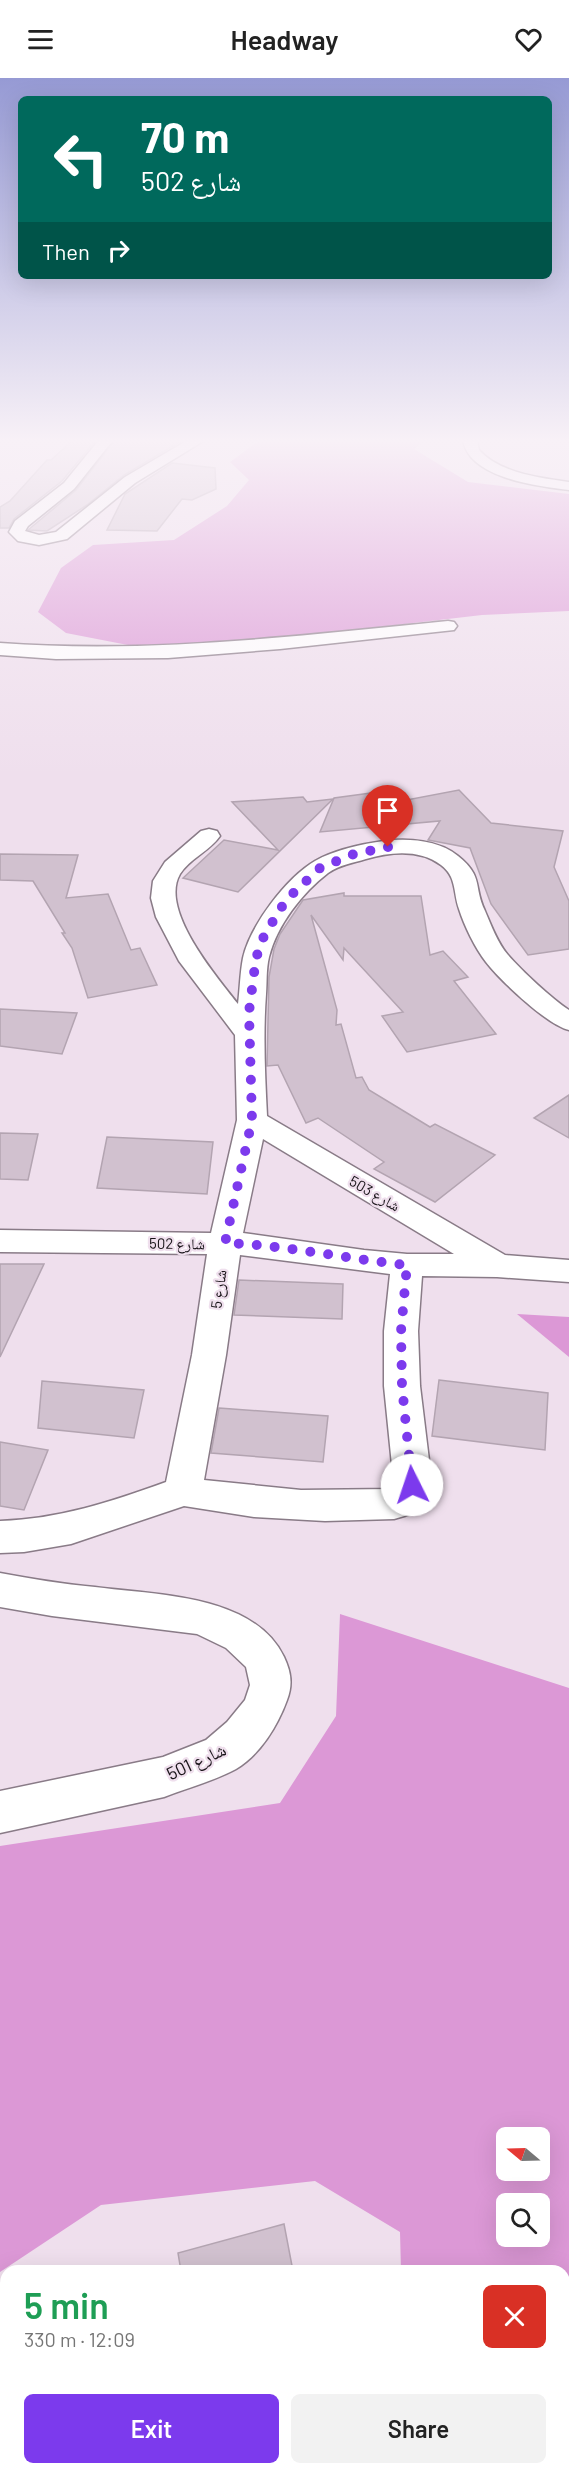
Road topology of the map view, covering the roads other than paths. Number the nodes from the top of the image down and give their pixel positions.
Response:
1 (448, 626) dead end
2 (0, 649) edge
3 (209, 836) dead end
4 (534, 992) junction
5 (569, 1003) edge
6 (569, 1022) edge
7 (249, 1034) junction
8 (252, 1120) junction
9 (0, 1241) edge
10 (225, 1243) junction
11 (407, 1265) junction
12 (497, 1266) junction
13 (569, 1271) edge
14 (183, 1491) junction
15 (0, 1537) edge
16 (0, 1590) edge
17 (0, 1812) edge

1 - 2 street
3 - 7 street
4 - 5 street
4 - 6 street, شارع 5
4 - 7 street, شارع 5
7 - 8 street, شارع 5
8 - 10 street, شارع 5
8 - 12 street, شارع 503
9 - 10 street, شارع 502
10 - 11 street, شارع 502
10 - 14 street, شارع 5
11 - 12 street, شارع 502
11 - 14 street
12 - 13 street, شارع 502
14 - 15 street
16 - 17 street, شارع 501

